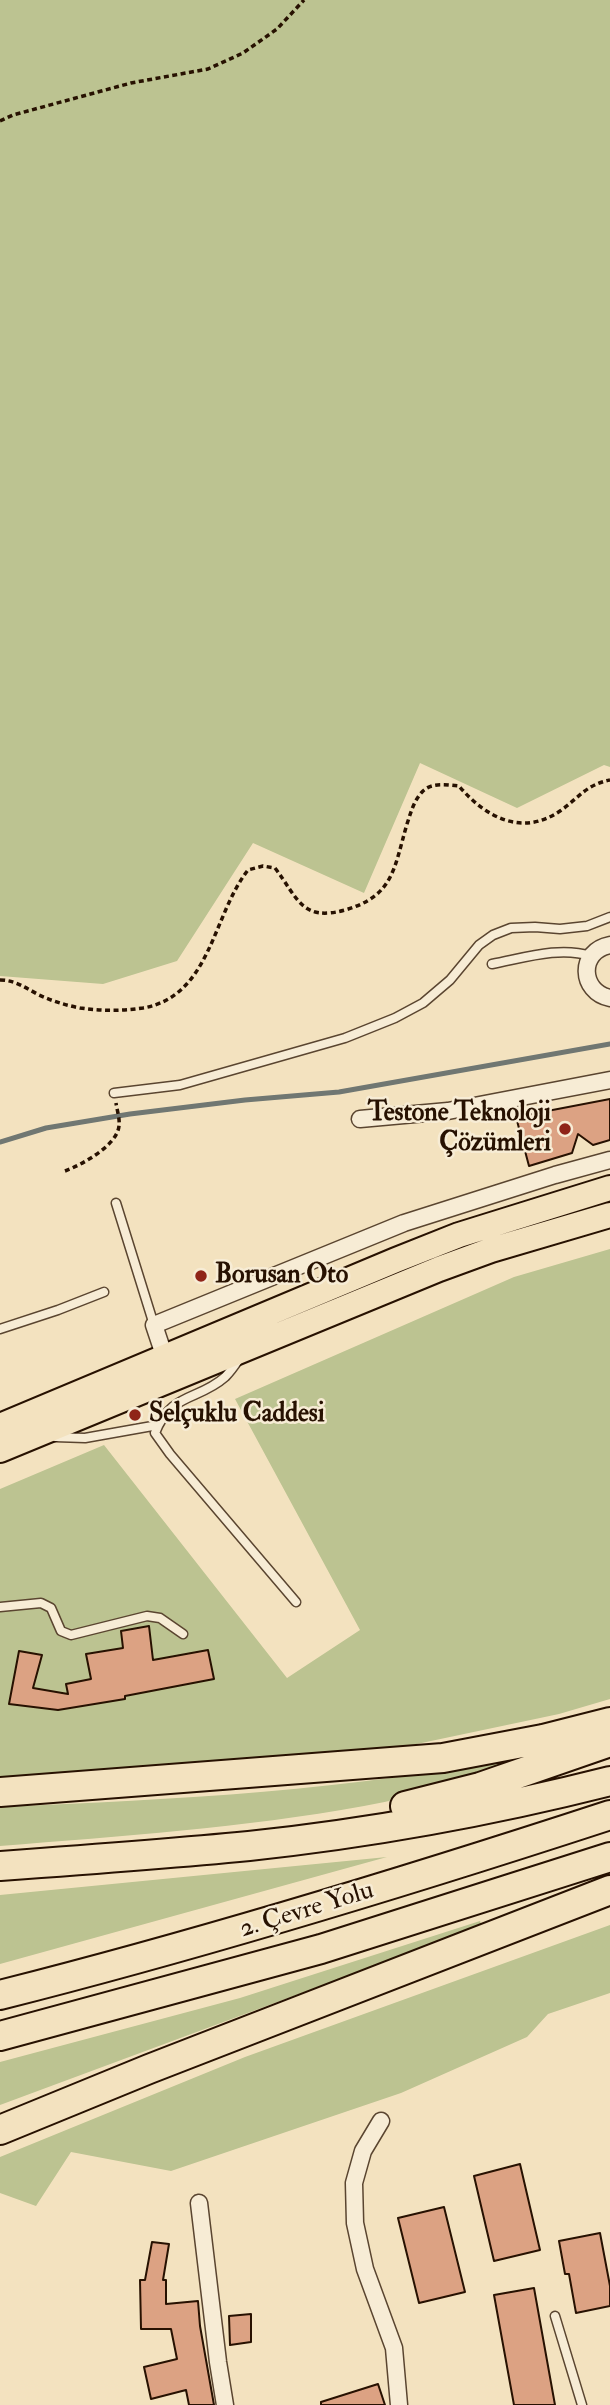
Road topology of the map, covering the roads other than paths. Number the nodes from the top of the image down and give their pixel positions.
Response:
1 (610, 917) edge
2 (610, 945) edge
3 (591, 956) junction
4 (492, 964) dead end
5 (610, 998) edge
6 (610, 1080) edge
7 (114, 1093) dead end
8 (360, 1119) dead end
9 (610, 1160) edge
10 (610, 1188) edge
11 (116, 1203) dead end
12 (610, 1214) edge
13 (104, 1292) dead end
14 (155, 1325) junction
15 (0, 1329) edge
16 (247, 1349) junction
17 (165, 1358) junction
18 (158, 1425) junction
19 (0, 1426) edge
20 (35, 1436) junction
21 (0, 1450) edge
22 (296, 1602) dead end
23 (0, 1607) edge
24 (183, 1634) dead end
25 (610, 1722) edge
26 (610, 1742) edge
27 (610, 1781) edge
28 (0, 1792) edge
29 (610, 1815) edge
30 (250, 1846) junction
31 (610, 1857) edge
32 (0, 1866) edge
33 (610, 1890) edge
34 (0, 1996) edge
35 (0, 2036) edge
36 (381, 2121) dead end
37 (0, 2130) edge
38 (199, 2203) dead end
39 (555, 2316) dead end
40 (225, 2405) edge
41 (399, 2405) edge
42 (582, 2405) edge

1 - 7 lane
2 - 3 street
3 - 4 lane
3 - 5 street
6 - 8 street
9 - 14 street
10 - 17 main road
11 - 14 lane
12 - 16 main road
13 - 15 lane
14 - 17 street
16 - 18 lane
16 - 20 main road
17 - 19 main road
18 - 20 lane
18 - 22 lane
20 - 21 main road
23 - 24 lane
25 - 28 highway
26 - 30 highway
27 - 30 highway
29 - 34 highway, 2. Çevre Yolu
30 - 32 highway
31 - 35 highway, 2. Çevre Yolu
33 - 37 highway
36 - 41 street
38 - 40 street
39 - 42 lane

